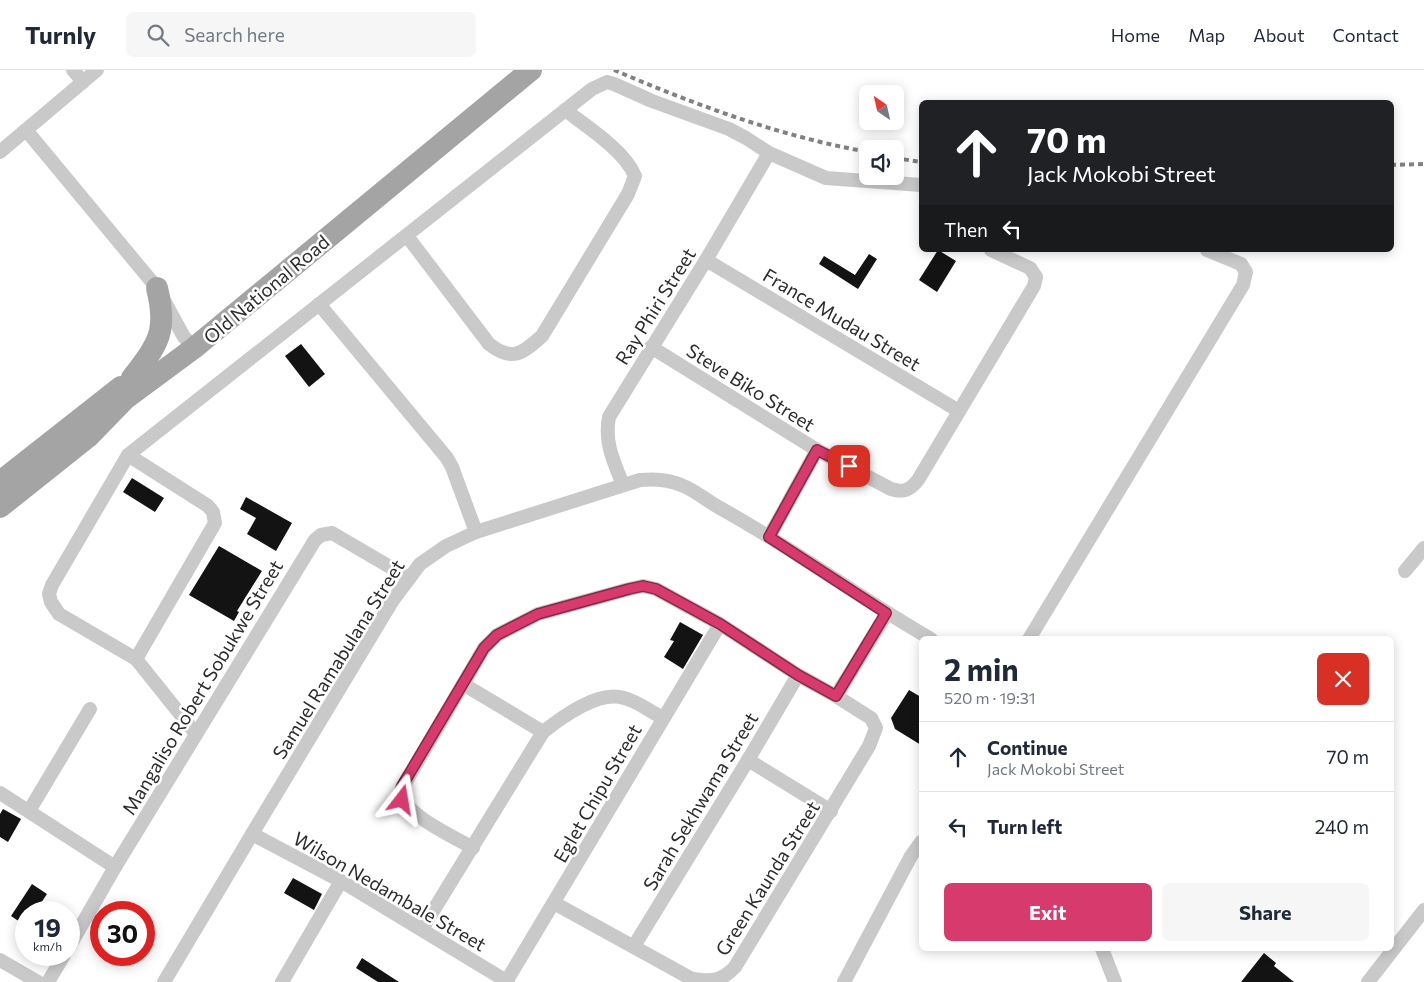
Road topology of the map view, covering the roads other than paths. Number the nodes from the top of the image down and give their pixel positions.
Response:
1 (73, 70) edge
2 (98, 70) edge
3 (517, 70) edge
4 (531, 70) edge
5 (83, 82) junction
6 (565, 110) junction
7 (26, 130) junction
8 (0, 152) edge
9 (769, 153) junction
10 (919, 185) edge
11 (407, 236) junction
12 (995, 252) edge
13 (1212, 252) edge
14 (706, 260) junction
15 (157, 288) junction
16 (319, 304) junction
17 (189, 342) junction
18 (651, 347) junction
19 (132, 378) junction
20 (959, 411) junction
21 (817, 450) junction
22 (128, 455) junction
23 (0, 482) edge
24 (623, 485) junction
25 (0, 507) edge
26 (476, 532) junction
27 (769, 537) junction
28 (1423, 551) edge
29 (1405, 571) dead end
30 (409, 578) junction
31 (886, 613) junction
32 (720, 624) junction
33 (926, 636) edge
34 (1031, 636) edge
35 (136, 659) junction
36 (798, 675) junction
37 (463, 684) junction
38 (836, 696) junction
39 (90, 709) dead end
40 (663, 718) junction
41 (543, 732) junction
42 (196, 734) junction
43 (748, 760) junction
44 (0, 793) edge
45 (29, 811) junction
46 (831, 811) junction
47 (252, 834) junction
48 (919, 845) edge
49 (473, 848) junction
50 (115, 867) junction
51 (341, 881) junction
52 (554, 903) junction
53 (1424, 910) edge
54 (80, 928) edge
55 (422, 929) junction
56 (634, 946) junction
57 (1394, 949) edge
58 (1103, 951) edge
59 (1392, 951) edge
60 (0, 960) edge
61 (57, 966) edge
62 (38, 982) edge
63 (48, 982) edge
64 (164, 982) edge
65 (282, 982) edge
66 (507, 982) edge
67 (844, 982) edge
68 (1115, 982) edge
69 (1368, 982) edge

1 - 5 street
2 - 5 street
3 - 17 main road, Old National Road
4 - 17 main road, Old National Road
5 - 7 street
6 - 9 street
6 - 11 street
6 - 11 street
7 - 8 street
7 - 15 street
9 - 10 street
9 - 14 street, Ray Phiri Street
11 - 16 street
12 - 20 street, Steve Biko Street
13 - 34 street
14 - 18 street, Ray Phiri Street
14 - 20 street, France Mudau Street
15 - 17 street
15 - 19 main road
16 - 22 street
16 - 26 street
17 - 19 main road, Old National Road
17 - 25 main road, Old National Road
18 - 21 street, Steve Biko Street
18 - 24 street, Ray Phiri Street
19 - 23 main road, Old National Road
20 - 21 street, Steve Biko Street
21 - 27 street
22 - 35 street
22 - 35 street
24 - 26 street, Samuel Ramabulana Street
24 - 27 street, Samuel Ramabulana Street
26 - 30 street, Samuel Ramabulana Street
27 - 31 street, Samuel Ramabulana Street
28 - 29 street
30 - 42 street, Mangaliso Robert Sobukwe Street
30 - 47 street, Samuel Ramabulana Street
31 - 33 street, Samuel Ramabulana Street
31 - 38 street
32 - 36 street
32 - 37 street
32 - 40 street, Eglet Chipu Street
35 - 42 street
36 - 38 street
36 - 43 street, Sarah Sekhwama Street
37 - 41 street
37 - 49 street
38 - 46 street, Green Kaunda Street
39 - 45 street
40 - 41 street
40 - 52 street, Eglet Chipu Street
41 - 49 street
42 - 50 street, Mangaliso Robert Sobukwe Street
43 - 46 street
43 - 56 street, Sarah Sekhwama Street
44 - 45 street
45 - 50 street
46 - 56 street, Green Kaunda Street
47 - 51 street, Wilson Nedambale Street
47 - 64 street, Samuel Ramabulana Street
48 - 67 street
49 - 55 street
50 - 54 street, Mangaliso Robert Sobukwe Street
51 - 55 street, Wilson Nedambale Street
51 - 65 street
52 - 56 street, Green Kaunda Street
52 - 66 street, Eglet Chipu Street
53 - 57 street
55 - 66 street, Wilson Nedambale Street
58 - 68 street
59 - 69 street
60 - 62 street
61 - 63 street

